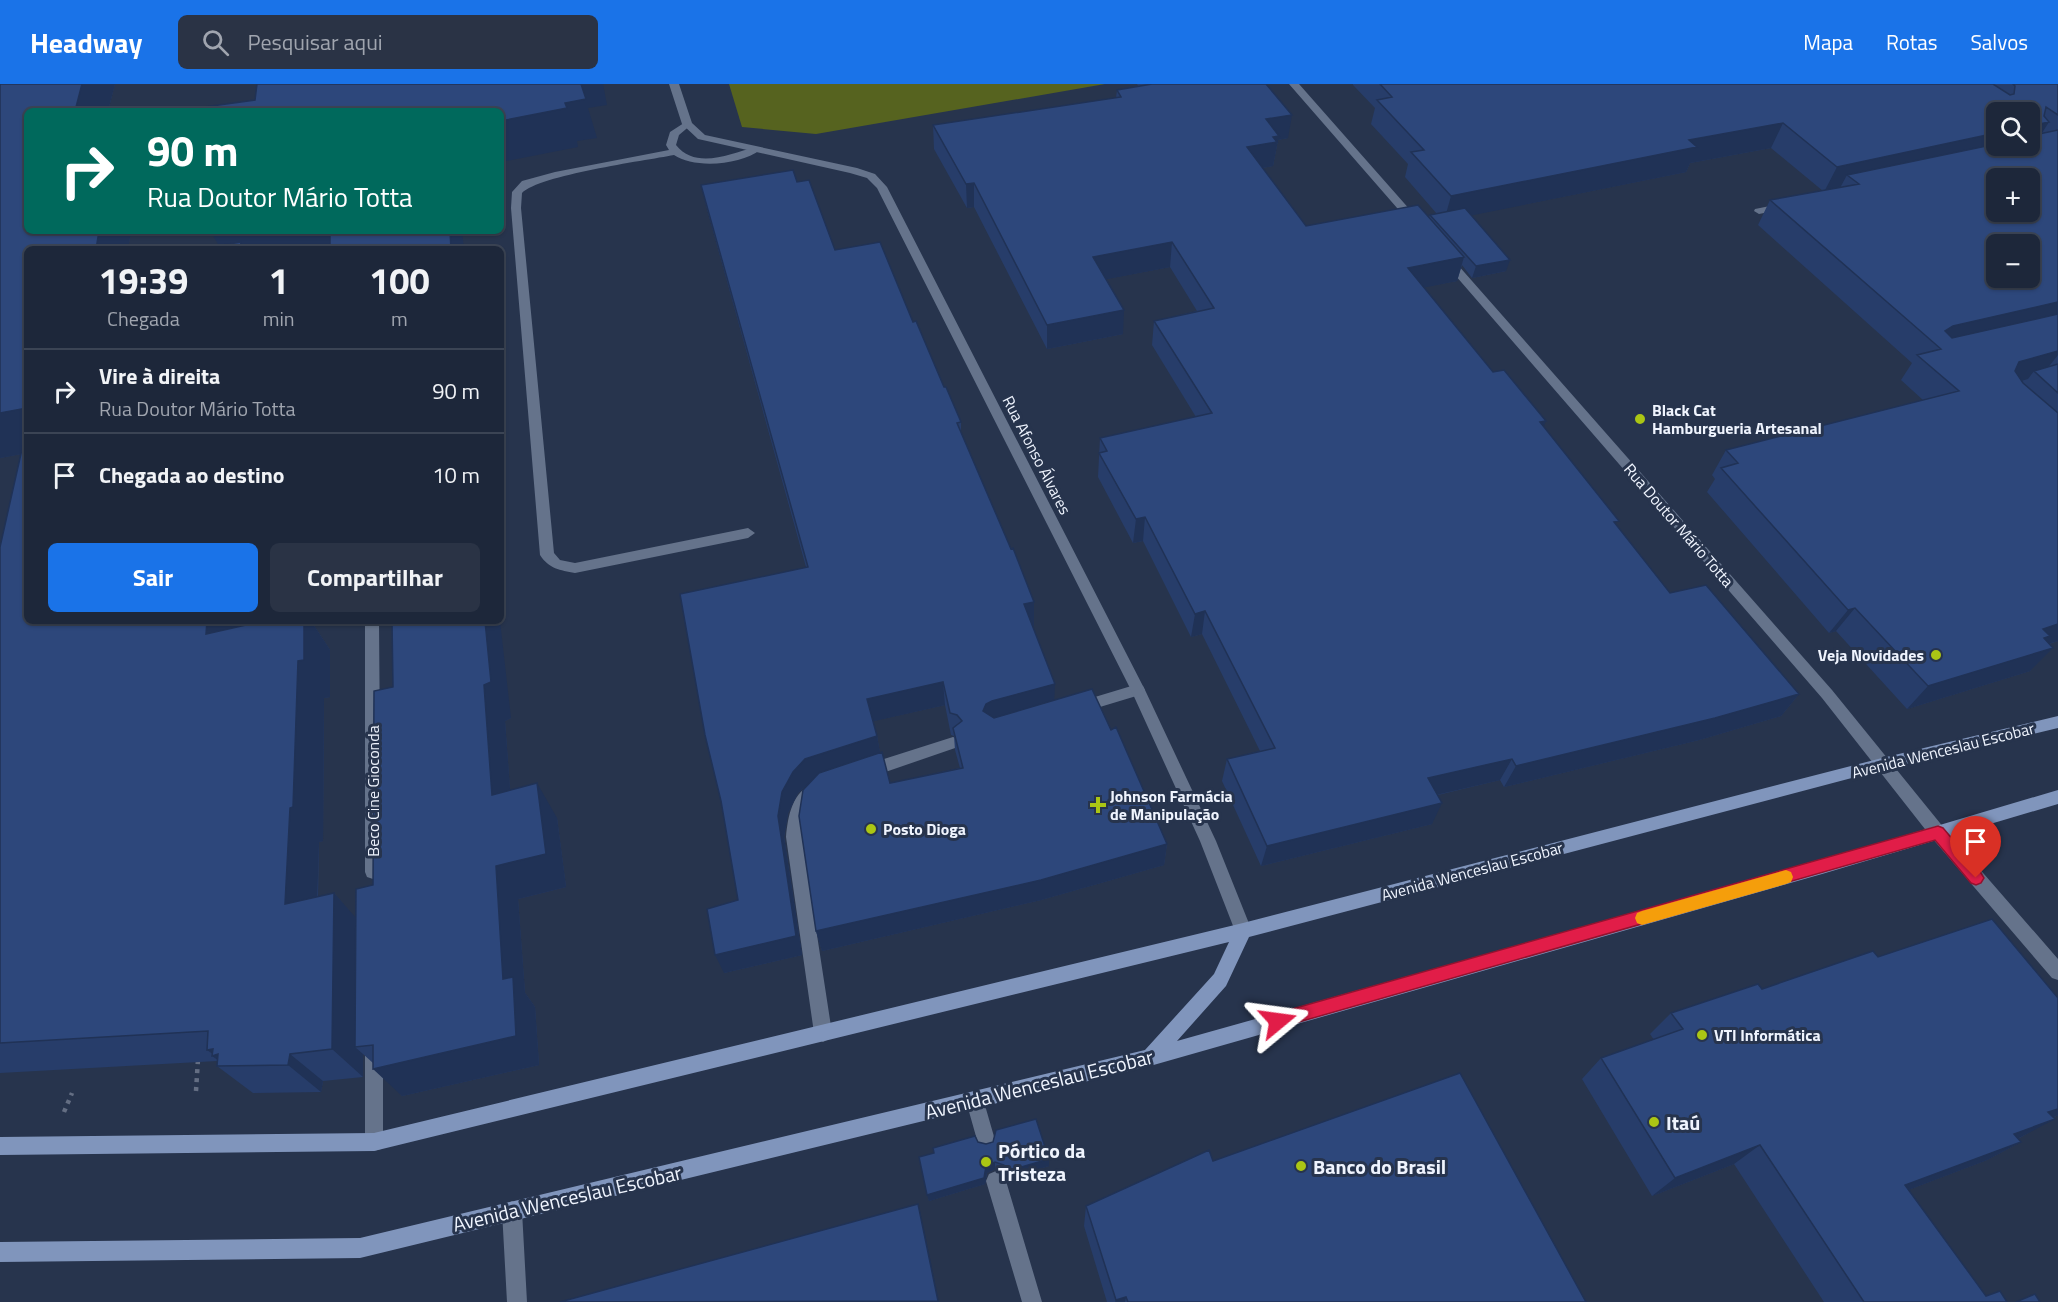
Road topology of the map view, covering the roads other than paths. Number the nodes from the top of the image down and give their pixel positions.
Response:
1 (674, 84) edge
2 (1294, 84) edge
3 (687, 124) junction
4 (755, 150) junction
5 (674, 152) junction
6 (1793, 204) edge
7 (1759, 211) dead end
8 (748, 533) dead end
9 (372, 624) edge
10 (1138, 690) junction
11 (1060, 713) edge
12 (2058, 722) edge
13 (953, 743) edge
14 (1882, 764) junction
15 (852, 777) edge
16 (829, 784) edge
17 (2058, 796) edge
18 (1938, 833) junction
19 (373, 892) edge
20 (1243, 931) junction
21 (2058, 972) edge
22 (823, 1032) junction
23 (374, 1034) edge
24 (1150, 1057) junction
25 (975, 1101) junction
26 (986, 1140) dead end
27 (374, 1142) junction
28 (0, 1146) edge
29 (996, 1181) dead end
30 (512, 1211) junction
31 (0, 1252) edge
32 (517, 1302) edge
33 (1032, 1302) edge

1 - 3 street
2 - 14 street, Rua Doutor Mário Totta
3 - 4 street, Rua Afonso Álvares
3 - 5 street
4 - 5 street
4 - 10 street, Rua Afonso Álvares
5 - 8 street
6 - 7 street
9 - 19 street, Beco Cine Gioconda
10 - 11 street
10 - 20 street, Rua Afonso Álvares
12 - 14 main road, Avenida Wenceslau Escobar
13 - 15 street
14 - 18 street, Rua Doutor Mário Totta
14 - 20 main road, Avenida Wenceslau Escobar
16 - 22 street
17 - 18 main road, Avenida Wenceslau Escobar
18 - 21 street, Rua Doutor Mário Totta
18 - 24 main road, Avenida Wenceslau Escobar
20 - 22 main road, Avenida Wenceslau Escobar
20 - 24 main road
22 - 27 main road, Avenida Wenceslau Escobar
23 - 27 street
24 - 25 main road, Avenida Wenceslau Escobar
25 - 26 street
25 - 30 main road, Avenida Wenceslau Escobar
27 - 28 main road, Avenida Wenceslau Escobar
29 - 33 street
30 - 31 main road, Avenida Wenceslau Escobar
30 - 32 street

